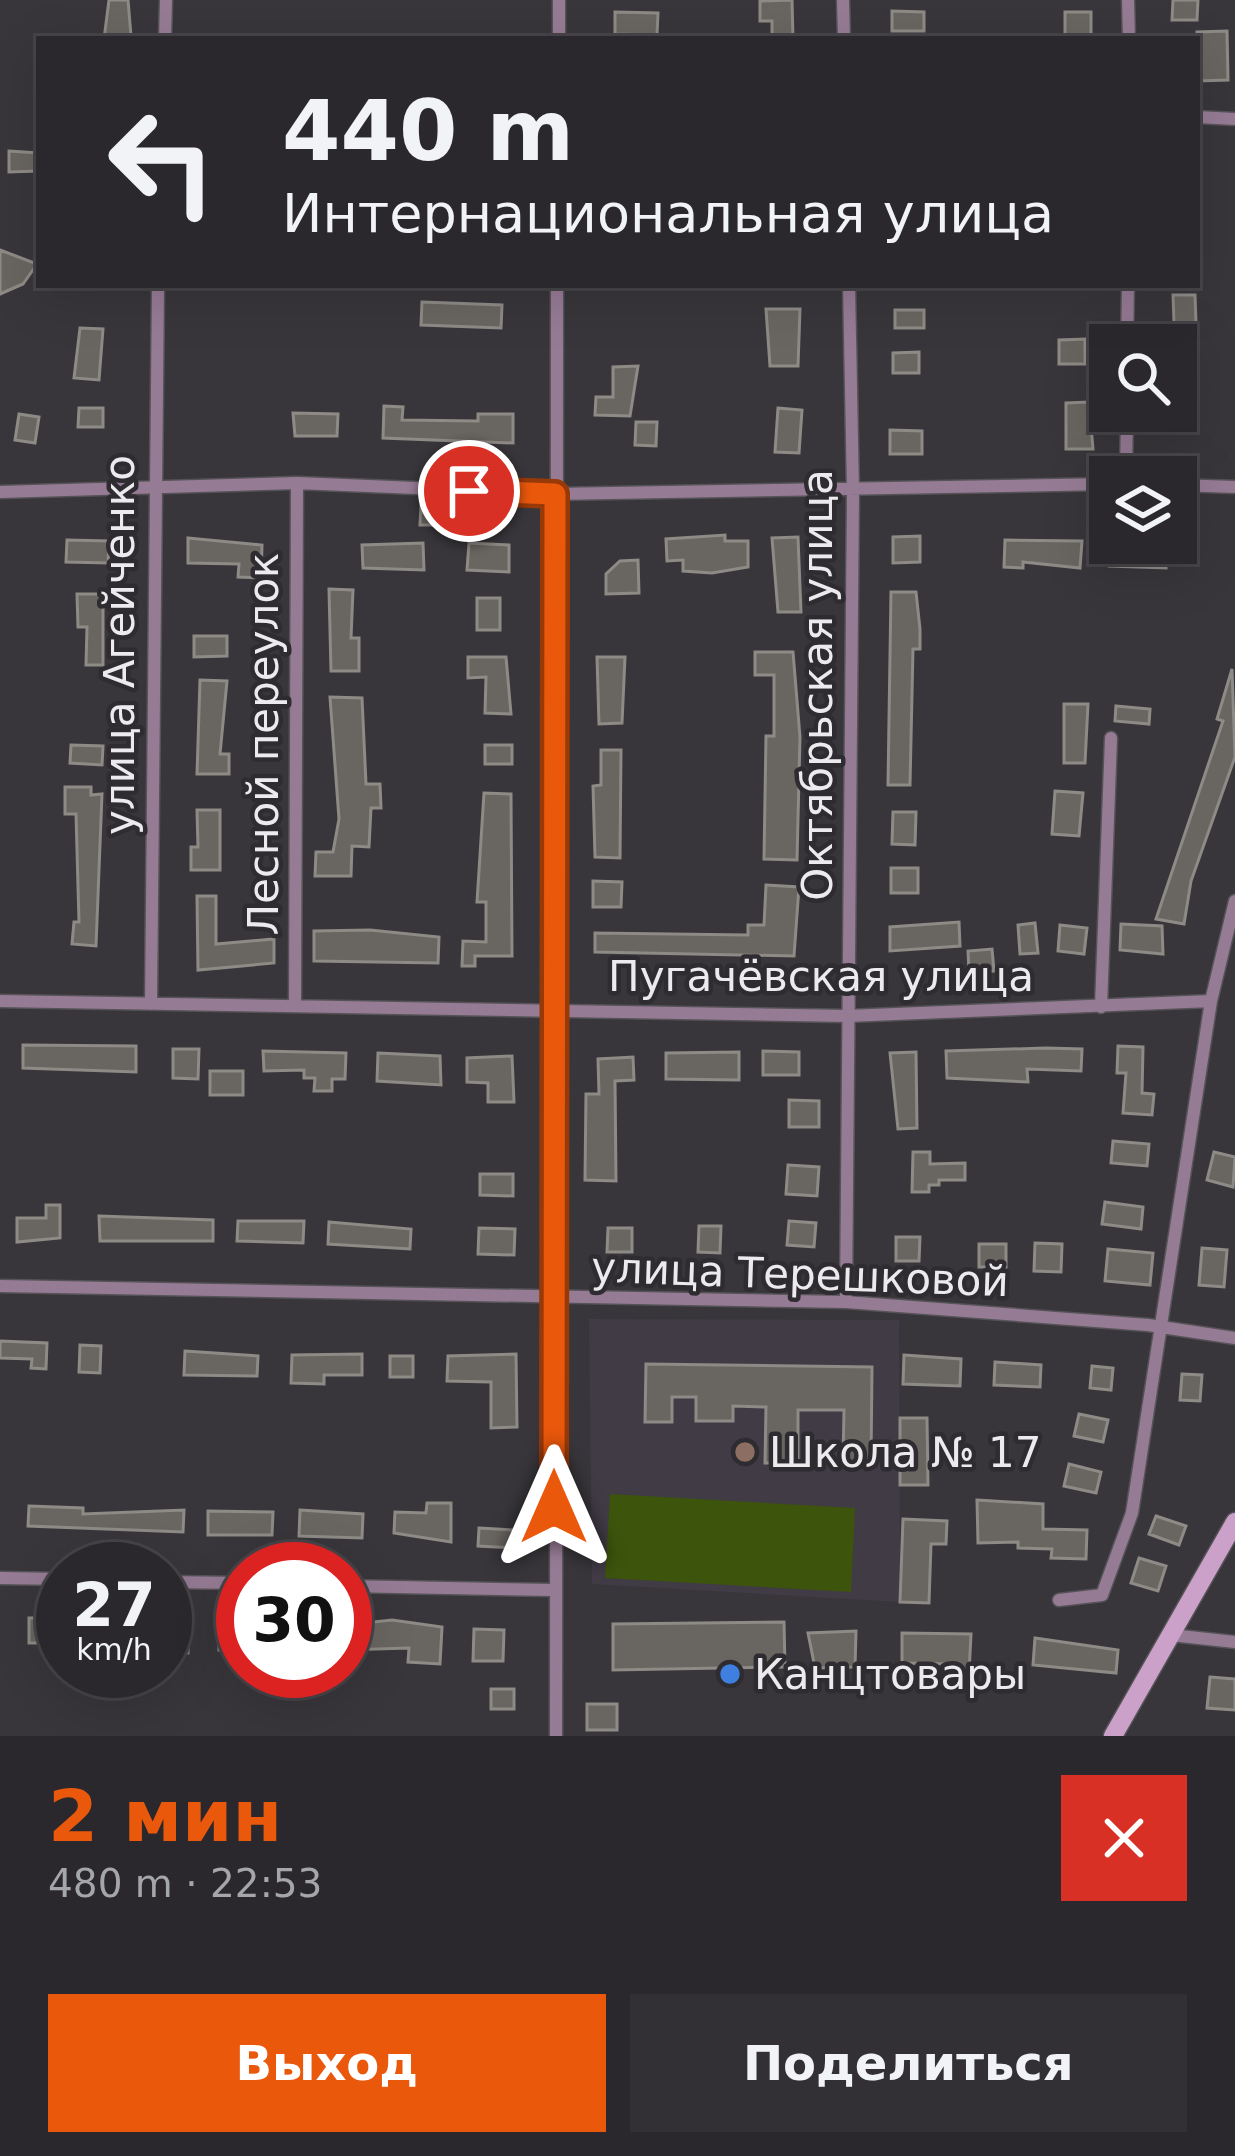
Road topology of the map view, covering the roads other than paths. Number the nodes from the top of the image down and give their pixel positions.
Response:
1 (166, 0) edge
2 (559, 0) edge
3 (843, 0) edge
4 (1128, 0) edge
5 (165, 36) edge
6 (559, 36) edge
7 (844, 36) edge
8 (1129, 36) edge
9 (1200, 117) edge
10 (1235, 118) edge
11 (158, 288) edge
12 (557, 288) edge
13 (849, 288) edge
14 (1128, 288) edge
15 (1127, 324) edge
16 (297, 483) junction
17 (152, 485) junction
18 (1089, 485) edge
19 (1197, 486) edge
20 (1235, 487) edge
21 (0, 492) edge
22 (853, 492) junction
23 (555, 494) junction
24 (1111, 738) dead end
25 (1235, 901) edge
26 (0, 1001) edge
27 (1211, 1001) junction
28 (151, 1004) junction
29 (295, 1005) junction
30 (1101, 1007) junction
31 (555, 1009) junction
32 (847, 1016) junction
33 (0, 1286) edge
34 (554, 1299) junction
35 (846, 1302) junction
36 (1160, 1330) junction
37 (1235, 1338) edge
38 (1235, 1522) edge
39 (0, 1578) edge
40 (36, 1579) edge
41 (372, 1587) edge
42 (553, 1590) junction
43 (1059, 1600) dead end
44 (1171, 1635) junction
45 (1235, 1642) edge
46 (556, 1736) edge
47 (1113, 1736) edge

1 - 5 street
2 - 6 street
3 - 7 street
4 - 8 street
9 - 10 street
11 - 17 street, улица Агейченко
12 - 23 street
13 - 22 street, Октябрьская улица
14 - 15 street
16 - 17 street
16 - 23 street
16 - 29 street, Лесной переулок
17 - 21 street
17 - 28 street, улица Агейченко
18 - 22 street
19 - 20 street
22 - 23 street
22 - 32 street, Октябрьская улица
23 - 31 street
24 - 30 street
25 - 27 street
26 - 28 street, Пугачёвская улица
27 - 30 street, Пугачёвская улица
27 - 36 street
28 - 29 street, Пугачёвская улица
29 - 31 street, Пугачёвская улица
30 - 32 street, Пугачёвская улица
31 - 32 street, Пугачёвская улица
31 - 34 street
32 - 35 street, Октябрьская улица
33 - 34 street, улица Терешковой
34 - 35 street, улица Терешковой
34 - 42 street
35 - 36 street, улица Терешковой
36 - 37 street, улица Терешковой
36 - 43 street
38 - 44 street
39 - 40 street
41 - 42 street
42 - 46 street
44 - 45 street
44 - 47 street

